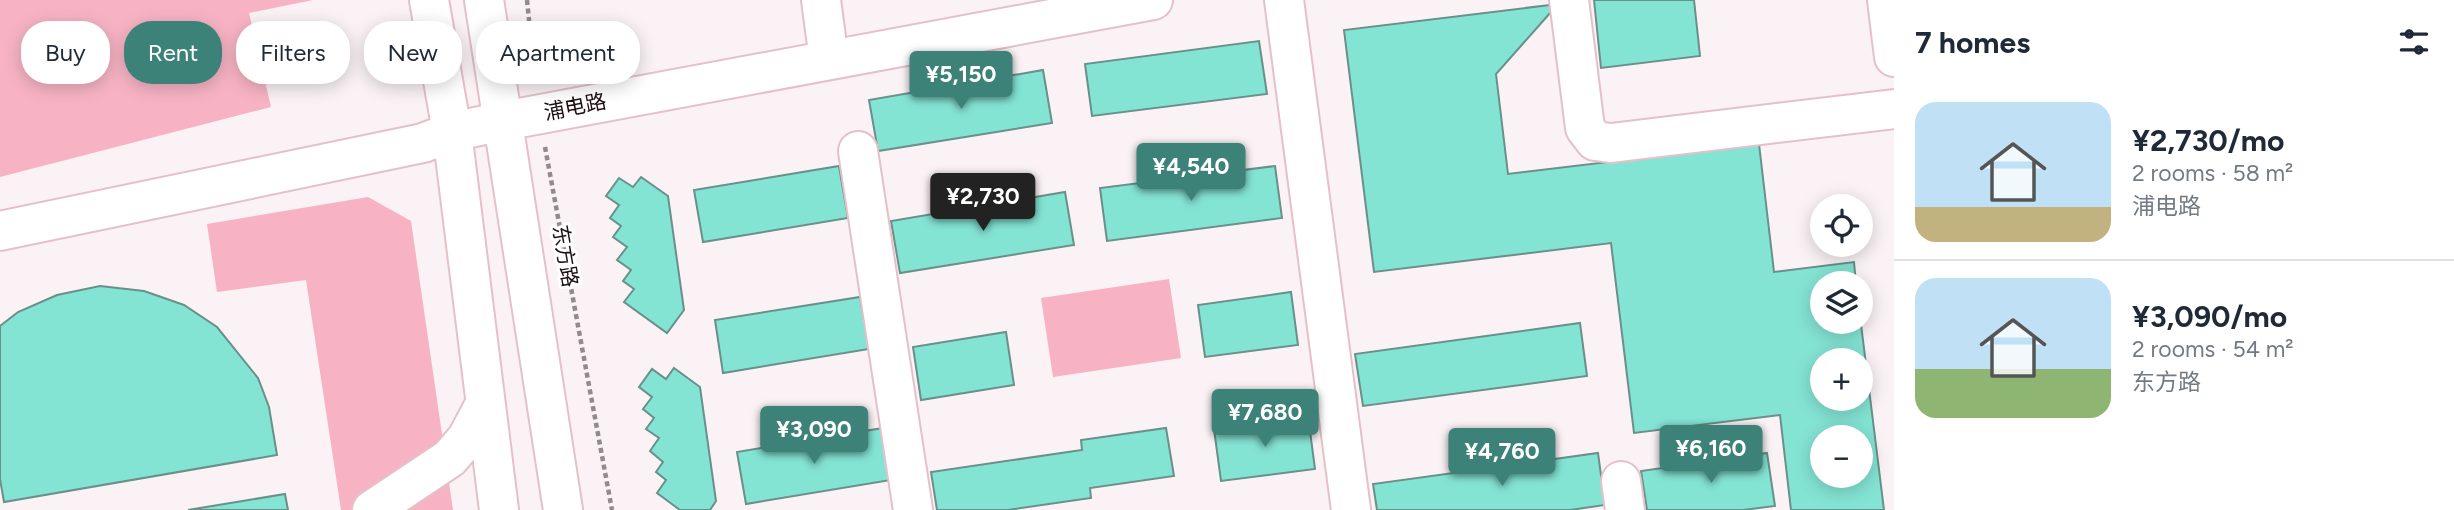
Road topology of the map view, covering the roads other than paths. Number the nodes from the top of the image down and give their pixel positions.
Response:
1 (429, 0) edge
2 (484, 0) edge
3 (821, 0) edge
4 (1284, 0) edge
5 (1569, 0) edge
6 (1887, 0) edge
7 (1135, 2) edge
8 (1894, 57) edge
9 (829, 60) junction
10 (1894, 109) edge
11 (521, 117) junction
12 (452, 132) junction
13 (858, 151) dead end
14 (0, 231) edge
15 (485, 404) junction
16 (372, 510) edge
17 (499, 510) edge
18 (563, 510) edge
19 (913, 510) edge
20 (1351, 510) edge

1 - 12 street
2 - 11 street, 东方路
3 - 9 street
4 - 20 street
5 - 10 street
6 - 8 street
7 - 9 street, 浦电路
9 - 11 street, 浦电路
11 - 12 street, 浦电路
11 - 18 street, 东方路
12 - 14 street, 浦电路
12 - 15 street
13 - 19 street
15 - 16 street
15 - 17 street

